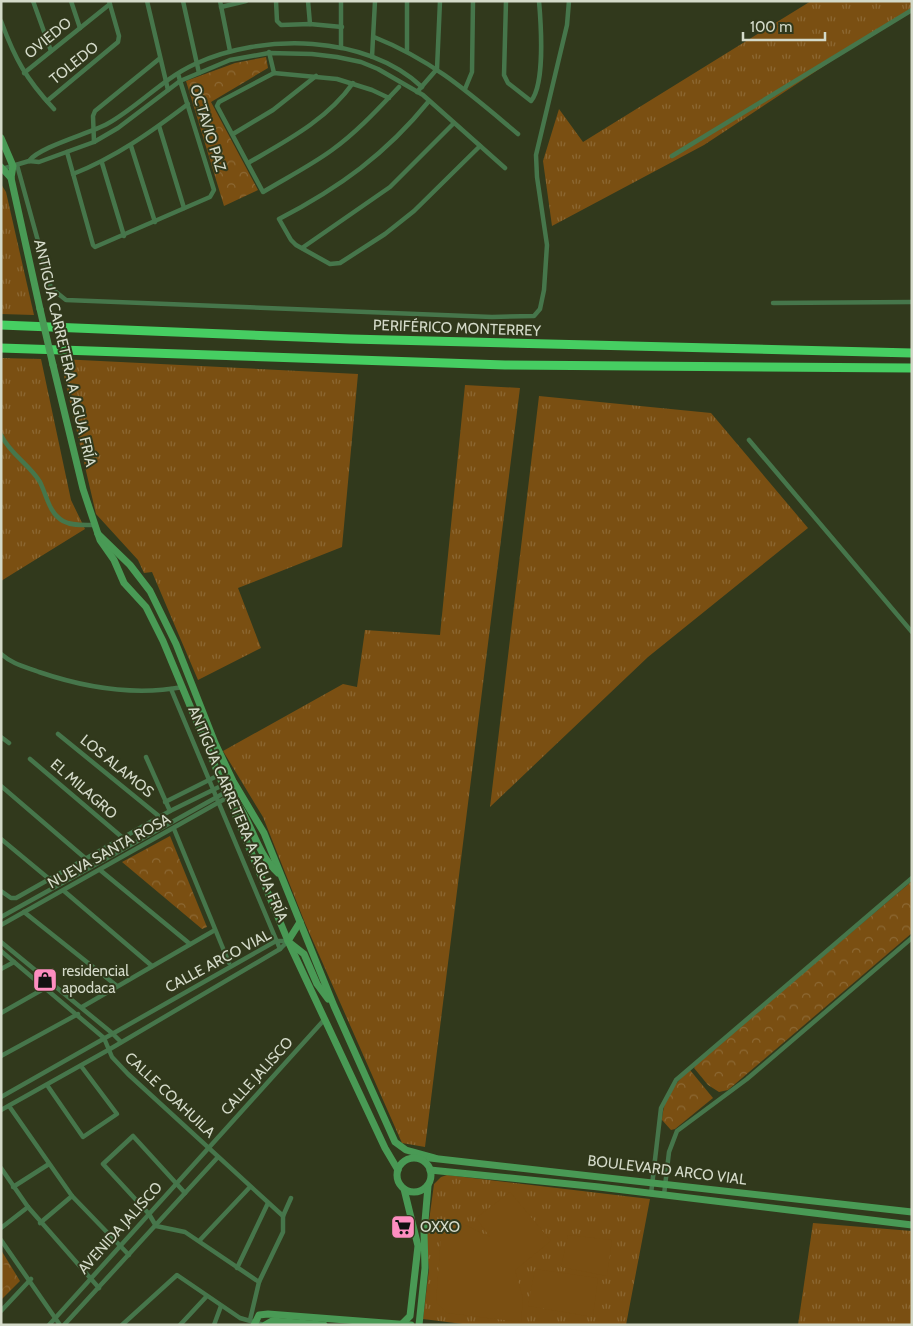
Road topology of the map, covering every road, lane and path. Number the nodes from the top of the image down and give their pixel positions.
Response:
1 (33, 1) edge
2 (71, 1) edge
3 (147, 1) edge
4 (183, 1) edge
5 (220, 1) edge
6 (246, 1) edge
7 (276, 1) edge
8 (308, 1) edge
9 (341, 1) edge
10 (375, 1) edge
11 (407, 1) edge
12 (440, 1) edge
13 (473, 1) edge
14 (506, 1) edge
15 (539, 1) edge
16 (569, 1) edge
17 (110, 3) edge
18 (221, 7) junction
19 (912, 10) edge
20 (1, 21) edge
21 (310, 24) junction
22 (342, 27) junction
23 (80, 28) junction
24 (374, 38) junction
25 (268, 46) junction
26 (341, 48) junction
27 (407, 50) junction
28 (51, 51) junction
29 (230, 51) junction
30 (269, 53) junction
31 (372, 57) junction
32 (159, 59) junction
33 (195, 64) junction
34 (438, 69) junction
35 (24, 73) junction
36 (198, 73) junction
37 (274, 73) junction
38 (178, 74) junction
39 (316, 76) junction
40 (180, 81) junction
41 (165, 82) junction
42 (353, 84) junction
43 (399, 87) dead end
44 (422, 87) junction
45 (465, 89) junction
46 (168, 90) junction
47 (417, 92) junction
48 (423, 95) junction
49 (389, 98) junction
50 (47, 101) junction
51 (429, 101) junction
52 (188, 104) junction
53 (54, 109) dead end
54 (454, 123) junction
55 (159, 126) junction
56 (92, 132) junction
57 (233, 134) junction
58 (518, 134) dead end
59 (1, 138) edge
60 (94, 142) junction
61 (131, 146) junction
62 (480, 146) junction
63 (67, 152) junction
64 (672, 156) dead end
65 (29, 161) junction
66 (102, 163) junction
67 (248, 163) junction
68 (15, 165) junction
69 (2, 168) edge
70 (505, 168) dead end
71 (73, 174) junction
72 (11, 178) junction
73 (184, 208) junction
74 (155, 222) junction
75 (124, 236) junction
76 (302, 248) junction
77 (912, 302) edge
78 (773, 303) dead end
79 (1, 325) edge
80 (1, 348) edge
81 (912, 354) edge
82 (912, 368) edge
83 (1, 435) edge
84 (749, 440) dead end
85 (94, 525) junction
86 (97, 534) junction
87 (912, 632) edge
88 (1, 654) edge
89 (183, 687) junction
90 (171, 689) junction
91 (58, 734) dead end
92 (1, 737) edge
93 (9, 744) dead end
94 (146, 757) dead end
95 (30, 758) dead end
96 (219, 775) junction
97 (209, 781) junction
98 (1, 786) edge
99 (212, 790) junction
100 (226, 791) junction
101 (216, 797) junction
102 (165, 802) junction
103 (218, 803) junction
104 (170, 811) junction
105 (160, 817) junction
106 (171, 823) junction
107 (174, 830) junction
108 (123, 838) junction
109 (1, 839) edge
110 (85, 858) junction
111 (96, 866) junction
112 (101, 871) junction
113 (280, 875) junction
114 (48, 878) junction
115 (912, 878) edge
116 (1, 891) edge
117 (64, 891) junction
118 (24, 912) junction
119 (1, 917) edge
120 (300, 922) junction
121 (1, 925) edge
122 (215, 930) junction
123 (912, 938) edge
124 (276, 941) junction
125 (1, 942) edge
126 (288, 942) junction
127 (190, 944) junction
128 (280, 949) junction
129 (1, 951) edge
130 (14, 962) junction
131 (229, 965) junction
132 (152, 966) junction
133 (1, 969) edge
134 (234, 976) junction
135 (51, 982) junction
136 (117, 986) junction
137 (46, 988) junction
138 (334, 1006) junction
139 (82, 1007) junction
140 (1, 1013) edge
141 (78, 1014) junction
142 (324, 1020) junction
143 (112, 1033) junction
144 (104, 1038) junction
145 (121, 1042) junction
146 (110, 1050) junction
147 (1, 1056) edge
148 (81, 1066) junction
149 (47, 1085) junction
150 (1, 1097) edge
151 (9, 1106) junction
152 (1, 1110) edge
153 (209, 1148) junction
154 (218, 1157) junction
155 (435, 1158) junction
156 (420, 1159) junction
157 (49, 1164) junction
158 (1, 1168) edge
159 (398, 1170) junction
160 (430, 1170) junction
161 (652, 1182) junction
162 (178, 1183) junction
163 (666, 1183) junction
164 (250, 1186) junction
165 (428, 1186) junction
166 (13, 1187) junction
167 (404, 1189) junction
168 (185, 1193) junction
169 (651, 1194) junction
170 (664, 1195) junction
171 (72, 1196) junction
172 (291, 1198) dead end
173 (268, 1203) junction
174 (838, 1205) junction
175 (28, 1208) junction
176 (912, 1212) edge
177 (149, 1214) junction
178 (282, 1216) junction
179 (837, 1216) junction
180 (40, 1223) junction
181 (912, 1225) edge
182 (156, 1226) junction
183 (1, 1228) edge
184 (1, 1240) edge
185 (200, 1240) junction
186 (121, 1246) junction
187 (418, 1246) junction
188 (129, 1255) junction
189 (237, 1268) junction
190 (30, 1279) junction
191 (90, 1279) junction
192 (259, 1282) junction
193 (99, 1288) junction
194 (206, 1297) junction
195 (220, 1306) junction
196 (1, 1311) edge
197 (56, 1316) junction
198 (253, 1321) edge
199 (402, 1324) edge
200 (49, 1325) edge
201 (60, 1325) edge
202 (64, 1325) edge
203 (122, 1325) edge
204 (180, 1325) edge
205 (214, 1325) edge
206 (265, 1325) edge
207 (324, 1325) edge
208 (411, 1325) edge
209 (419, 1325) edge

1 - 28 street
2 - 23 street
3 - 32 street
4 - 33 street
5 - 18 street
6 - 18 street
7 - 21 street
8 - 21 street
9 - 22 street
10 - 24 street
11 - 27 street
12 - 34 street
13 - 45 street
14 - 15 street
16 - 68 street
17 - 23 street, OVIEDO
17 - 50 street, TOLEDO
18 - 29 street
19 - 64 street
20 - 35 street
21 - 22 street
22 - 26 street
23 - 28 street, OVIEDO
24 - 27 street
24 - 31 street
25 - 26 street
25 - 29 street
25 - 30 street
26 - 31 street
27 - 34 street
28 - 35 street, OVIEDO
29 - 33 street
30 - 36 street
30 - 37 street
30 - 47 street
31 - 44 street
32 - 41 street
32 - 56 street
33 - 36 street
33 - 38 street
34 - 44 street
34 - 45 street
35 - 50 street
36 - 40 street
37 - 39 street
37 - 57 street
38 - 40 street, OCTAVIO PAZ
38 - 41 street
39 - 42 street
39 - 57 street
40 - 46 street
40 - 52 street, OCTAVIO PAZ
41 - 46 street
41 - 56 street
42 - 49 street
42 - 67 street
43 - 49 street
44 - 47 street
44 - 48 street
45 - 58 street
46 - 60 street
47 - 48 street
48 - 51 street
49 - 67 street
50 - 53 street
51 - 54 street
51 - 76 street
52 - 55 street
52 - 73 street, OCTAVIO PAZ
54 - 62 street
54 - 76 street
55 - 61 street
55 - 73 street
56 - 60 street
56 - 65 street
57 - 67 street
59 - 68 street
60 - 63 street
61 - 66 street
61 - 74 street
62 - 70 street
62 - 76 street
63 - 65 street
63 - 71 street
65 - 68 street
66 - 71 street
66 - 75 street
68 - 69 street
68 - 72 street, ANTIGUA CARRETERA A AGUA FRÍA
69 - 72 street
71 - 75 street
72 - 85 street, ANTIGUA CARRETERA A AGUA FRÍA, bridge
73 - 74 street
74 - 75 street
77 - 78 street
79 - 81 highway, PERIFÉRICO MONTERREY
80 - 82 highway
83 - 85 street
84 - 87 street
85 - 86 street, ANTIGUA CARRETERA A AGUA FRÍA
86 - 89 street, ANTIGUA CARRETERA A AGUA FRÍA
86 - 113 street
88 - 90 street
89 - 90 street
89 - 96 street, ANTIGUA CARRETERA A AGUA FRÍA
90 - 97 street, ANTIGUA CARRETERA A AGUA FRÍA
91 - 105 street, LOS ALAMOS
92 - 93 street
94 - 102 street
95 - 108 street, EL MILAGRO
96 - 97 street
96 - 100 street, ANTIGUA CARRETERA A AGUA FRÍA
97 - 99 street, ANTIGUA CARRETERA A AGUA FRÍA
97 - 102 street
98 - 110 street
99 - 100 street
99 - 101 street, ANTIGUA CARRETERA A AGUA FRÍA
99 - 104 street
100 - 101 street, NUEVA SANTA ROSA
100 - 103 street, NUEVA SANTA ROSA
100 - 113 street
100 - 126 street, ANTIGUA CARRETERA A AGUA FRÍA
101 - 103 street, ANTIGUA CARRETERA A AGUA FRÍA
101 - 106 street, NUEVA SANTA ROSA
102 - 104 street
103 - 107 street, NUEVA SANTA ROSA
103 - 124 street, ANTIGUA CARRETERA A AGUA FRÍA
104 - 105 street
105 - 108 street
106 - 107 street
106 - 111 street, NUEVA SANTA ROSA
107 - 112 street, NUEVA SANTA ROSA
107 - 122 street
108 - 110 street
109 - 114 street
110 - 114 street
111 - 112 street
111 - 119 street, NUEVA SANTA ROSA
112 - 117 street, NUEVA SANTA ROSA
112 - 127 street
113 - 120 street
114 - 116 street
115 - 161 street
117 - 118 street, NUEVA SANTA ROSA
117 - 132 street
118 - 121 street, NUEVA SANTA ROSA
118 - 136 street
120 - 126 street
120 - 138 street
122 - 127 street
122 - 131 street
123 - 163 street
124 - 126 street, CALLE ARCO VIAL
124 - 128 street, ANTIGUA CARRETERA A AGUA FRÍA
124 - 131 street, CALLE ARCO VIAL
125 - 135 street, CALLE COAHUILA
126 - 128 street, CALLE ARCO VIAL
126 - 138 street
126 - 142 street, ANTIGUA CARRETERA A AGUA FRÍA
127 - 132 street
128 - 134 street, CALLE ARCO VIAL
129 - 130 street, CALLE COAHUILA
130 - 133 street
130 - 137 street, CALLE COAHUILA
131 - 134 street
131 - 143 street, CALLE ARCO VIAL
132 - 136 street
134 - 145 street, CALLE ARCO VIAL
135 - 137 street
135 - 139 street, CALLE COAHUILA
136 - 139 street
137 - 140 street
137 - 141 street, CALLE COAHUILA
138 - 155 street
139 - 143 street, CALLE COAHUILA
141 - 144 street, CALLE COAHUILA
141 - 147 street
142 - 153 street, CALLE JALISCO
142 - 159 street, ANTIGUA CARRETERA A AGUA FRÍA
143 - 144 street, CALLE ARCO VIAL
143 - 145 street, CALLE COAHUILA
144 - 146 street, CALLE COAHUILA
144 - 150 street, CALLE ARCO VIAL
145 - 146 street, CALLE ARCO VIAL
146 - 148 street, CALLE ARCO VIAL
146 - 153 street, CALLE COAHUILA
148 - 149 street, CALLE ARCO VIAL
148 - 149 street
149 - 151 street, CALLE ARCO VIAL
151 - 152 street, CALLE ARCO VIAL
151 - 157 street
153 - 154 street, CALLE COAHUILA
153 - 162 street, AVENIDA JALISCO
154 - 164 street, CALLE COAHUILA
154 - 168 street, AVENIDA JALISCO
155 - 156 street, BOULEVARD ARCO VIAL
155 - 161 street, BOULEVARD ARCO VIAL
156 - 159 street
156 - 160 street
157 - 166 street
157 - 171 street
158 - 166 street
159 - 167 street
160 - 165 street
160 - 169 street, BOULEVARD ARCO VIAL
161 - 163 street, BOULEVARD ARCO VIAL
161 - 169 street
162 - 168 street
162 - 177 street, AVENIDA JALISCO
162 - 177 street
163 - 170 street
163 - 174 street, BOULEVARD ARCO VIAL
164 - 173 street, CALLE COAHUILA
164 - 185 street
165 - 167 street
165 - 209 street
166 - 175 street
167 - 187 street
168 - 182 street, AVENIDA JALISCO
169 - 170 street, BOULEVARD ARCO VIAL
170 - 179 street, BOULEVARD ARCO VIAL
171 - 180 street
171 - 186 street
172 - 178 street
173 - 178 street, CALLE COAHUILA
173 - 189 street
174 - 176 street, BOULEVARD ARCO VIAL
174 - 179 street
175 - 180 street
175 - 183 street
177 - 182 street
177 - 186 street, AVENIDA JALISCO
178 - 192 street
179 - 181 street, BOULEVARD ARCO VIAL
180 - 191 street
182 - 185 street
182 - 188 street, AVENIDA JALISCO
184 - 190 street
185 - 189 street
186 - 188 street
186 - 191 street, AVENIDA JALISCO
187 - 199 street
187 - 209 street
188 - 193 street, AVENIDA JALISCO
189 - 192 street
190 - 196 street
190 - 197 street
191 - 193 street
191 - 197 street, AVENIDA JALISCO
192 - 198 street
193 - 202 street, AVENIDA JALISCO
194 - 195 street
194 - 203 street
194 - 204 street
195 - 198 street
195 - 205 street
197 - 200 street, AVENIDA JALISCO
197 - 201 street
198 - 199 street
198 - 206 street
199 - 208 street
206 - 207 street

